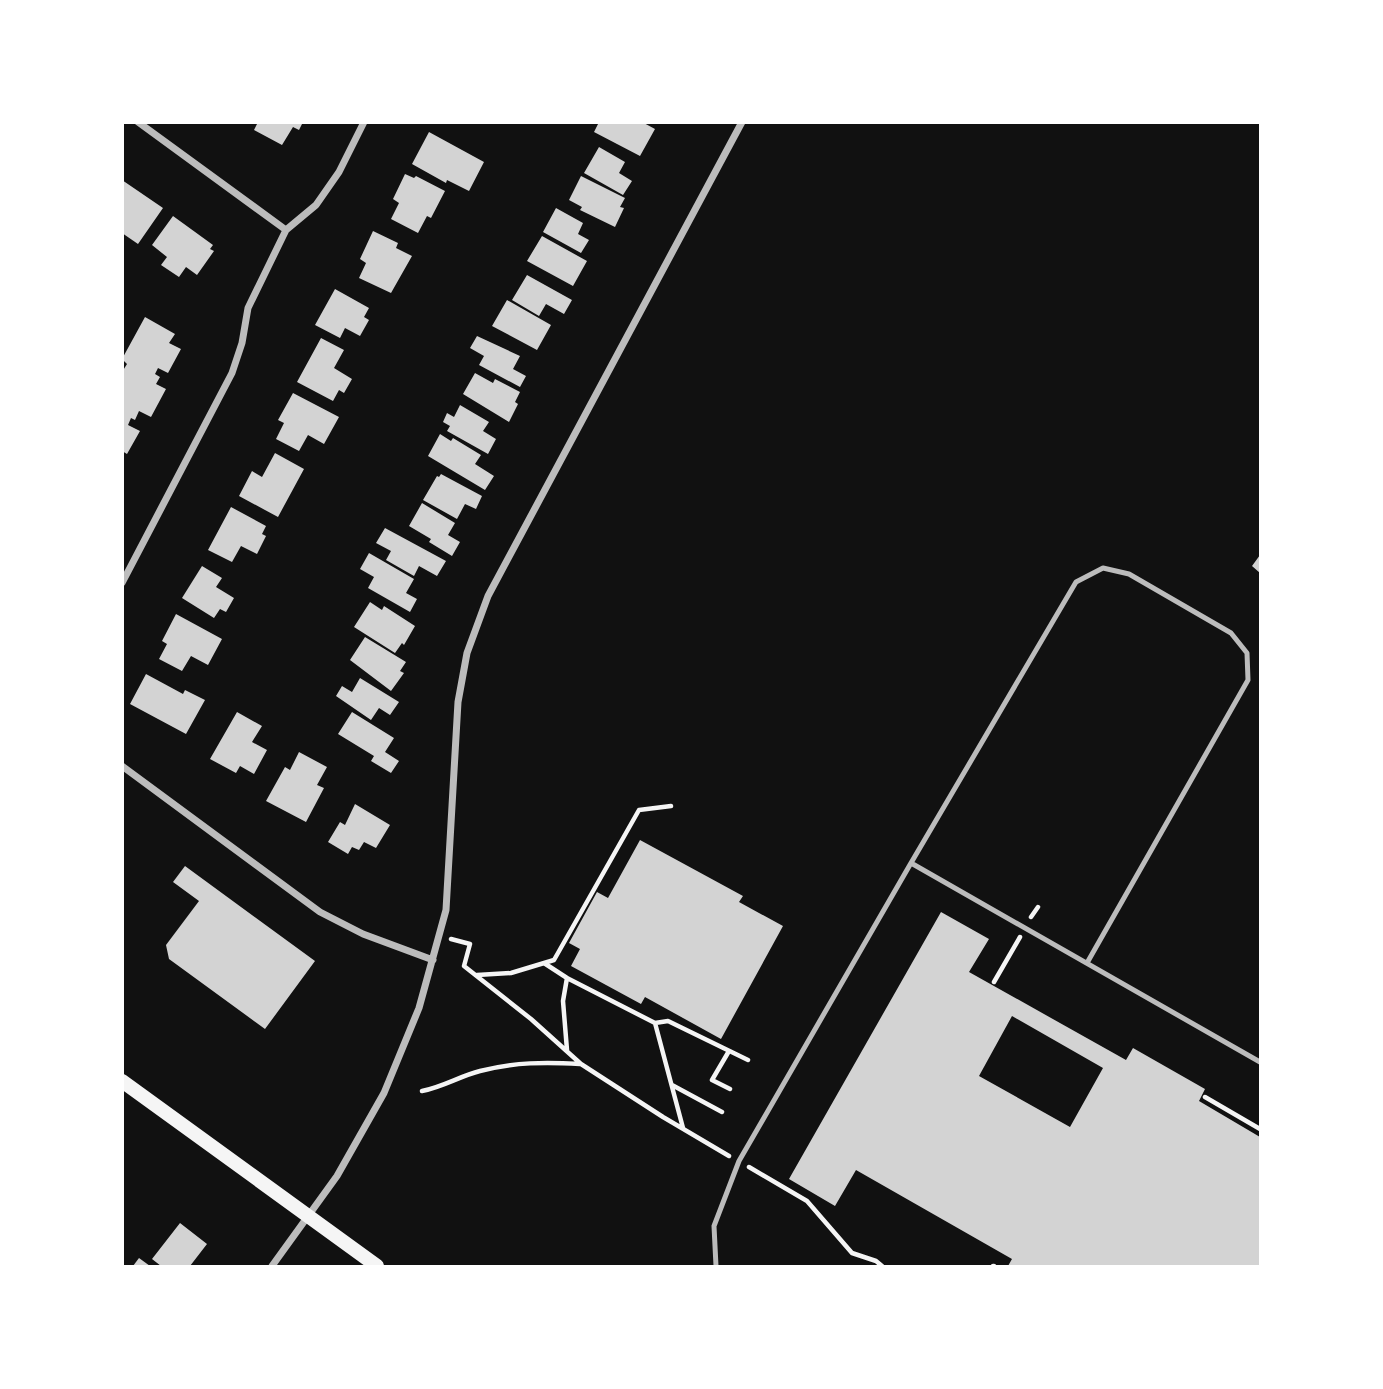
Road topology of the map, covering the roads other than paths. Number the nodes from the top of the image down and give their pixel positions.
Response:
1 (138, 122) edge
2 (364, 122) edge
3 (742, 122) edge
4 (286, 230) junction
5 (122, 583) edge
6 (122, 766) edge
7 (911, 863) junction
8 (433, 960) junction
9 (1087, 963) junction
10 (1261, 1062) edge
11 (122, 1082) edge
12 (309, 1215) junction
13 (272, 1266) edge
14 (377, 1266) edge
15 (716, 1266) edge

1 - 4 street
2 - 4 street
3 - 8 street
4 - 5 street
6 - 8 street
7 - 9 lane
7 - 9 lane
7 - 15 lane
8 - 12 street
9 - 10 lane
11 - 12 main road
12 - 13 street
12 - 14 main road

